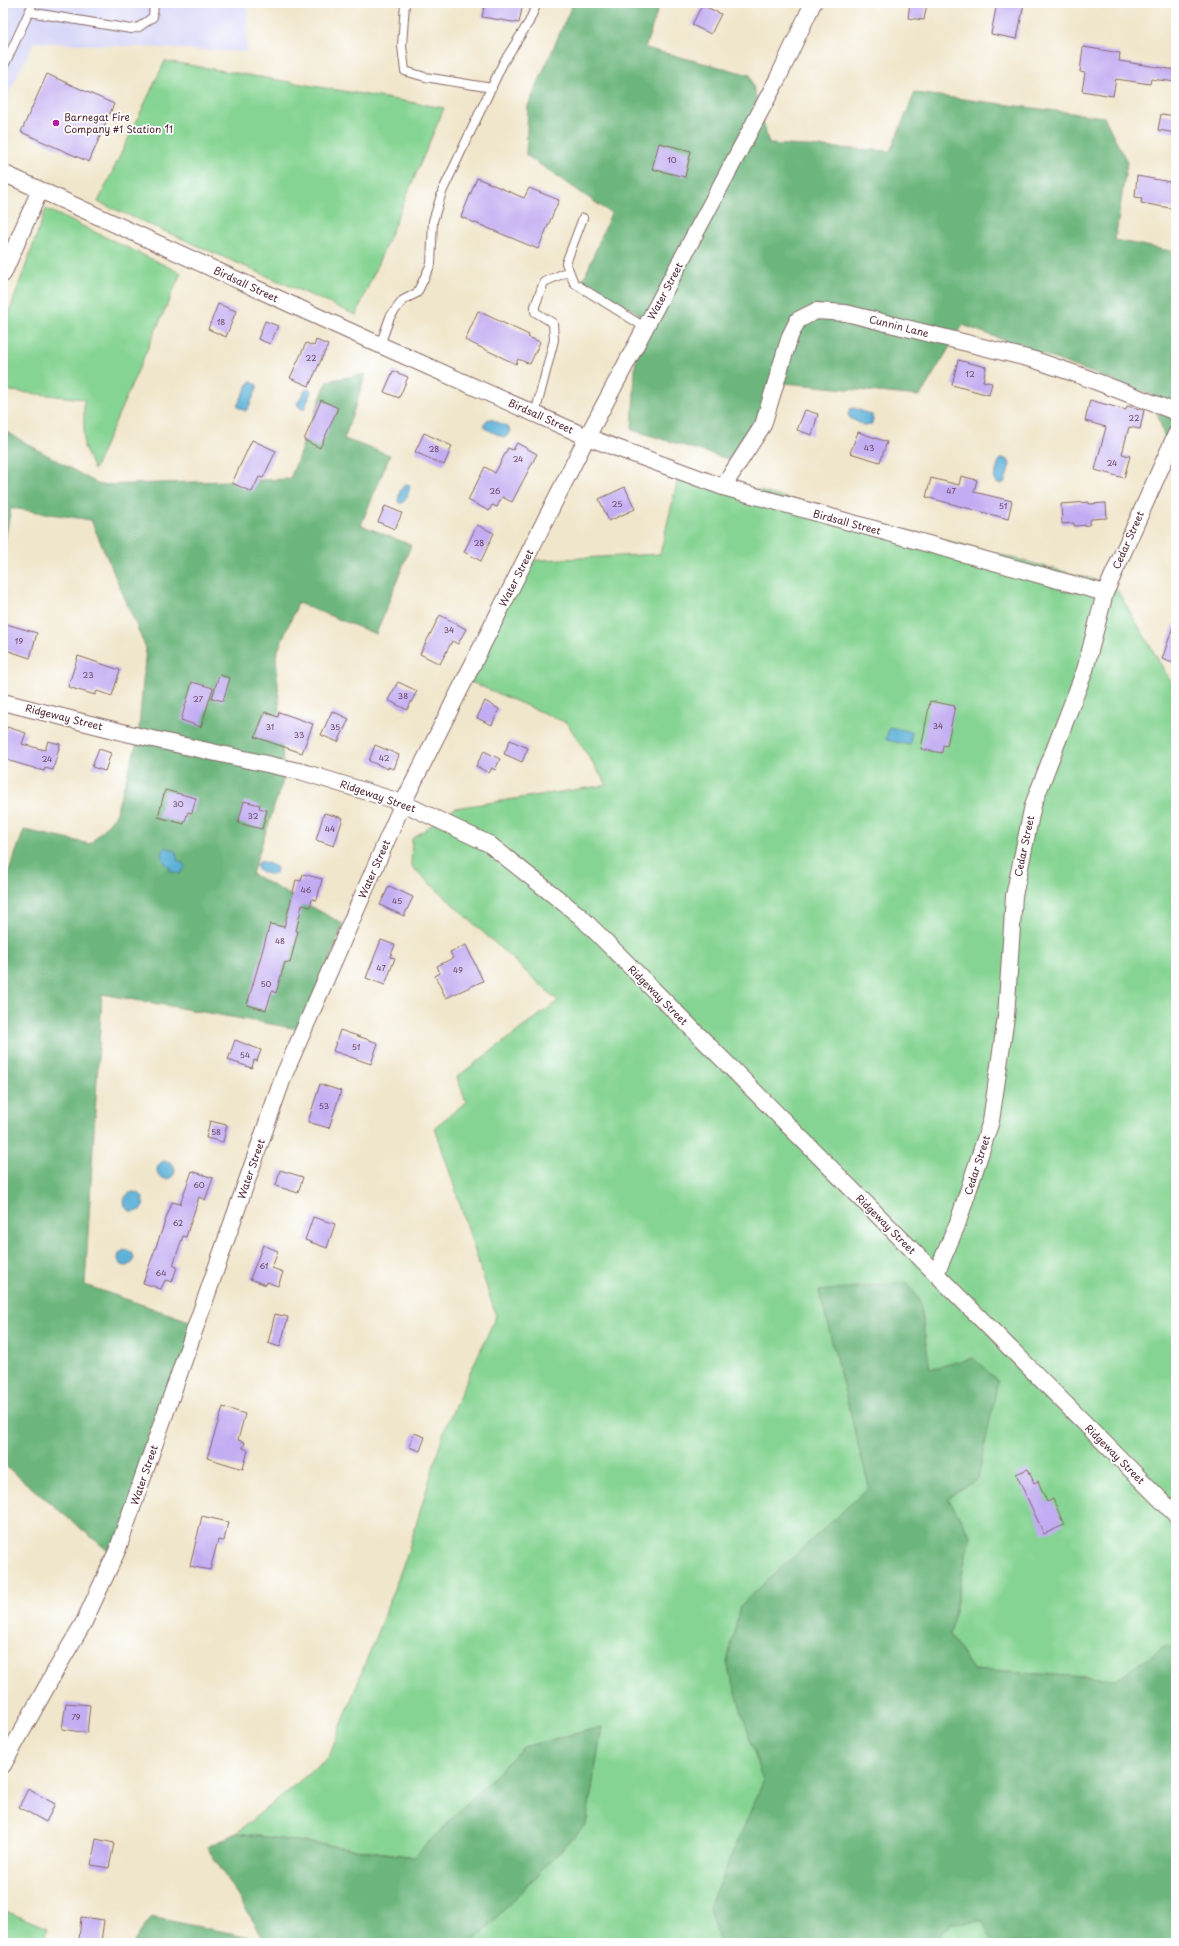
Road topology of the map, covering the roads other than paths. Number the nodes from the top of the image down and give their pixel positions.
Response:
1 (33, 3) edge
2 (154, 3) edge
3 (405, 3) edge
4 (537, 3) edge
5 (813, 3) edge
6 (29, 12) junction
7 (3, 68) edge
8 (492, 88) junction
9 (3, 173) edge
10 (40, 190) junction
11 (583, 218) dead end
12 (569, 271) junction
13 (3, 274) edge
14 (646, 328) junction
15 (380, 345) junction
16 (1176, 412) edge
17 (535, 414) junction
18 (1176, 434) edge
19 (587, 437) junction
20 (723, 487) junction
21 (1105, 593) junction
22 (3, 702) edge
23 (403, 803) junction
24 (936, 1274) junction
25 (1176, 1515) edge
26 (3, 1765) edge

1 - 6 lane
2 - 6 lane
3 - 8 lane
4 - 8 lane
5 - 14 street, Water Street
6 - 7 lane
8 - 15 lane
9 - 10 street, Birdsall Street
10 - 13 street
10 - 15 street, Birdsall Street
11 - 12 lane
12 - 14 lane
12 - 17 lane
14 - 19 street, Water Street
15 - 17 street, Birdsall Street
16 - 20 street, Cunnin Lane
17 - 19 street, Birdsall Street
18 - 21 street, Cedar Street
19 - 20 street, Birdsall Street
19 - 23 street, Water Street
20 - 21 street, Birdsall Street
21 - 24 street, Cedar Street
22 - 23 street, Ridgeway Street
23 - 24 street, Ridgeway Street
23 - 26 street, Water Street
24 - 25 street, Ridgeway Street

